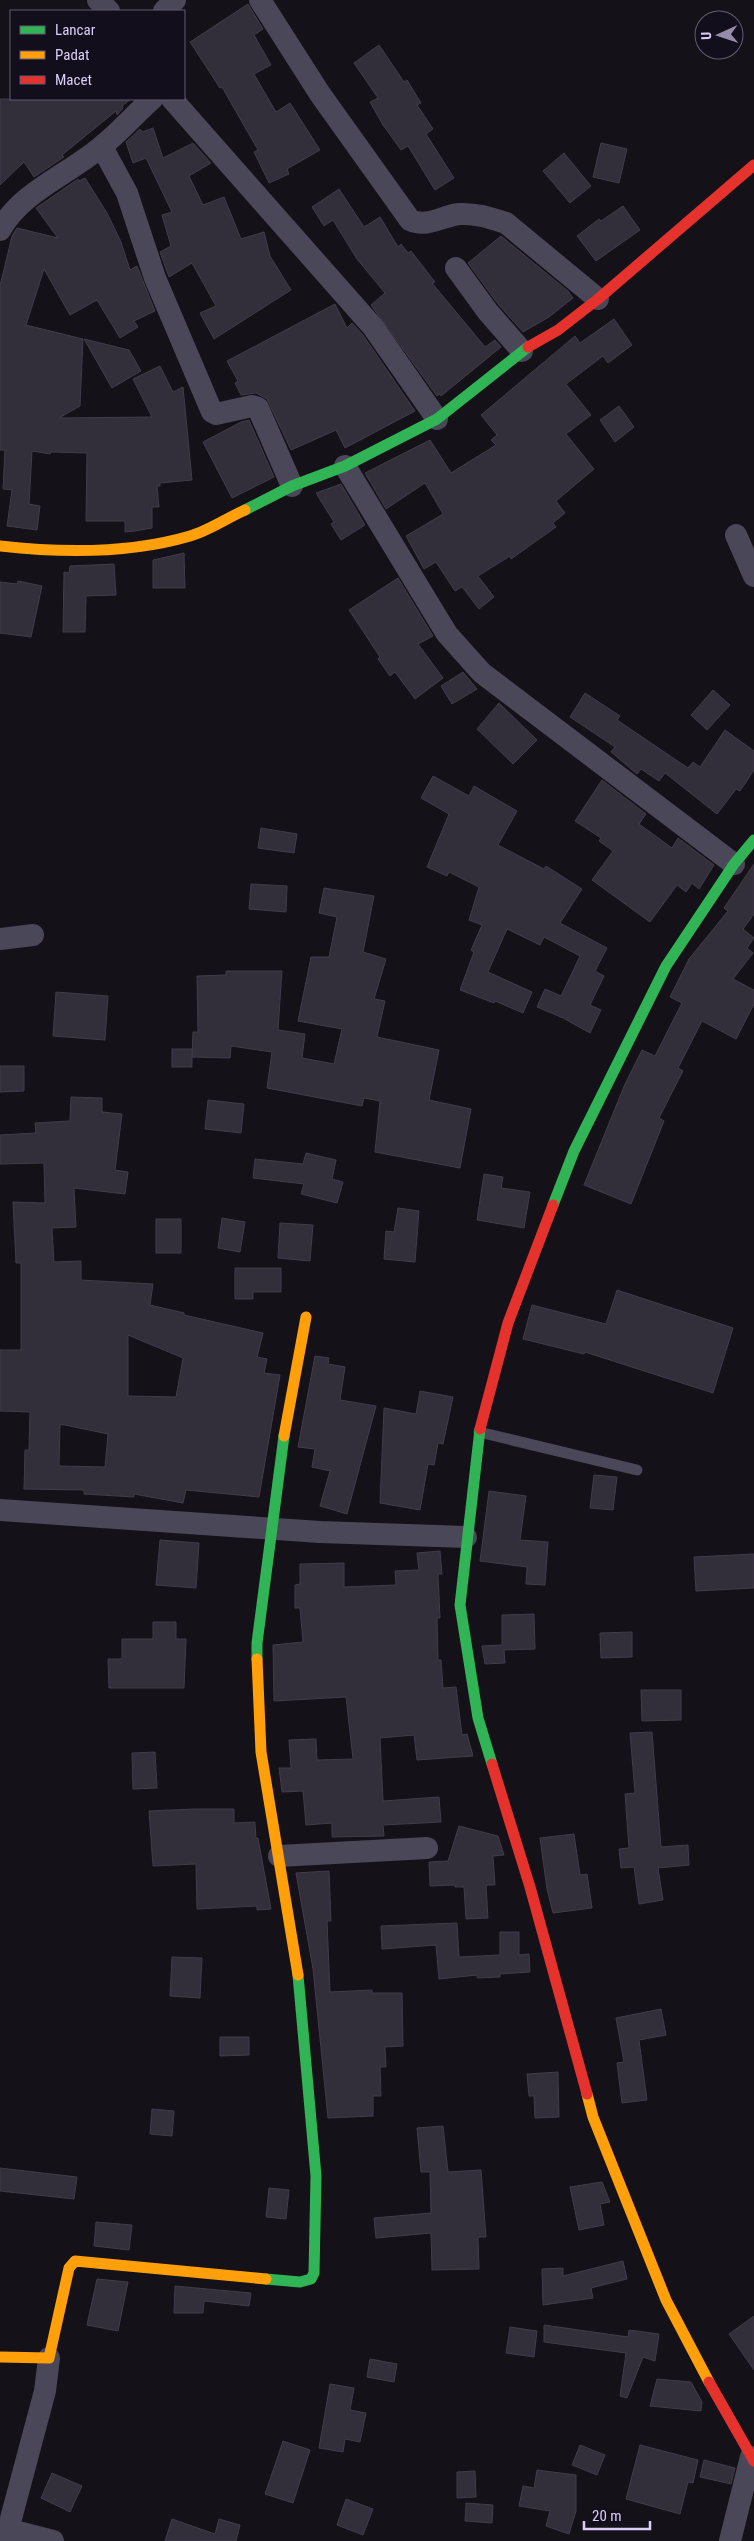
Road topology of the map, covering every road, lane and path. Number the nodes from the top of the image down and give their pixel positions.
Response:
1 (98, 0) edge
2 (175, 0) edge
3 (260, 0) edge
4 (107, 10) edge
5 (165, 10) edge
6 (151, 100) edge
7 (173, 100) edge
8 (102, 147) junction
9 (754, 165) edge
10 (0, 230) edge
11 (456, 268) dead end
12 (598, 299) junction
13 (522, 351) junction
14 (436, 419) junction
15 (345, 466) junction
16 (292, 486) junction
17 (736, 535) dead end
18 (0, 546) edge
19 (754, 576) edge
20 (754, 840) edge
21 (734, 864) junction
22 (32, 935) dead end
23 (0, 939) edge
24 (306, 1317) dead end
25 (479, 1432) junction
26 (637, 1470) dead end
27 (0, 1510) edge
28 (272, 1527) junction
29 (466, 1537) junction
30 (427, 1848) dead end
31 (279, 1856) junction
32 (0, 2357) edge
33 (49, 2358) junction
34 (753, 2459) edge
35 (8, 2536) edge
36 (52, 2541) edge
37 (730, 2541) edge

1 - 4 street
2 - 5 street
3 - 12 street
6 - 8 street
7 - 14 street
8 - 10 street
8 - 16 street
9 - 12 street
11 - 13 street
12 - 13 street
13 - 14 street
14 - 15 street
15 - 16 street
15 - 21 street
16 - 18 street
17 - 19 street
20 - 21 street
21 - 25 street
22 - 23 street
24 - 28 street
25 - 26 lane
25 - 29 street
27 - 28 street
28 - 29 street
28 - 31 street
29 - 34 street
30 - 31 street
31 - 33 street
32 - 33 street
33 - 35 street
34 - 37 street
35 - 36 street

